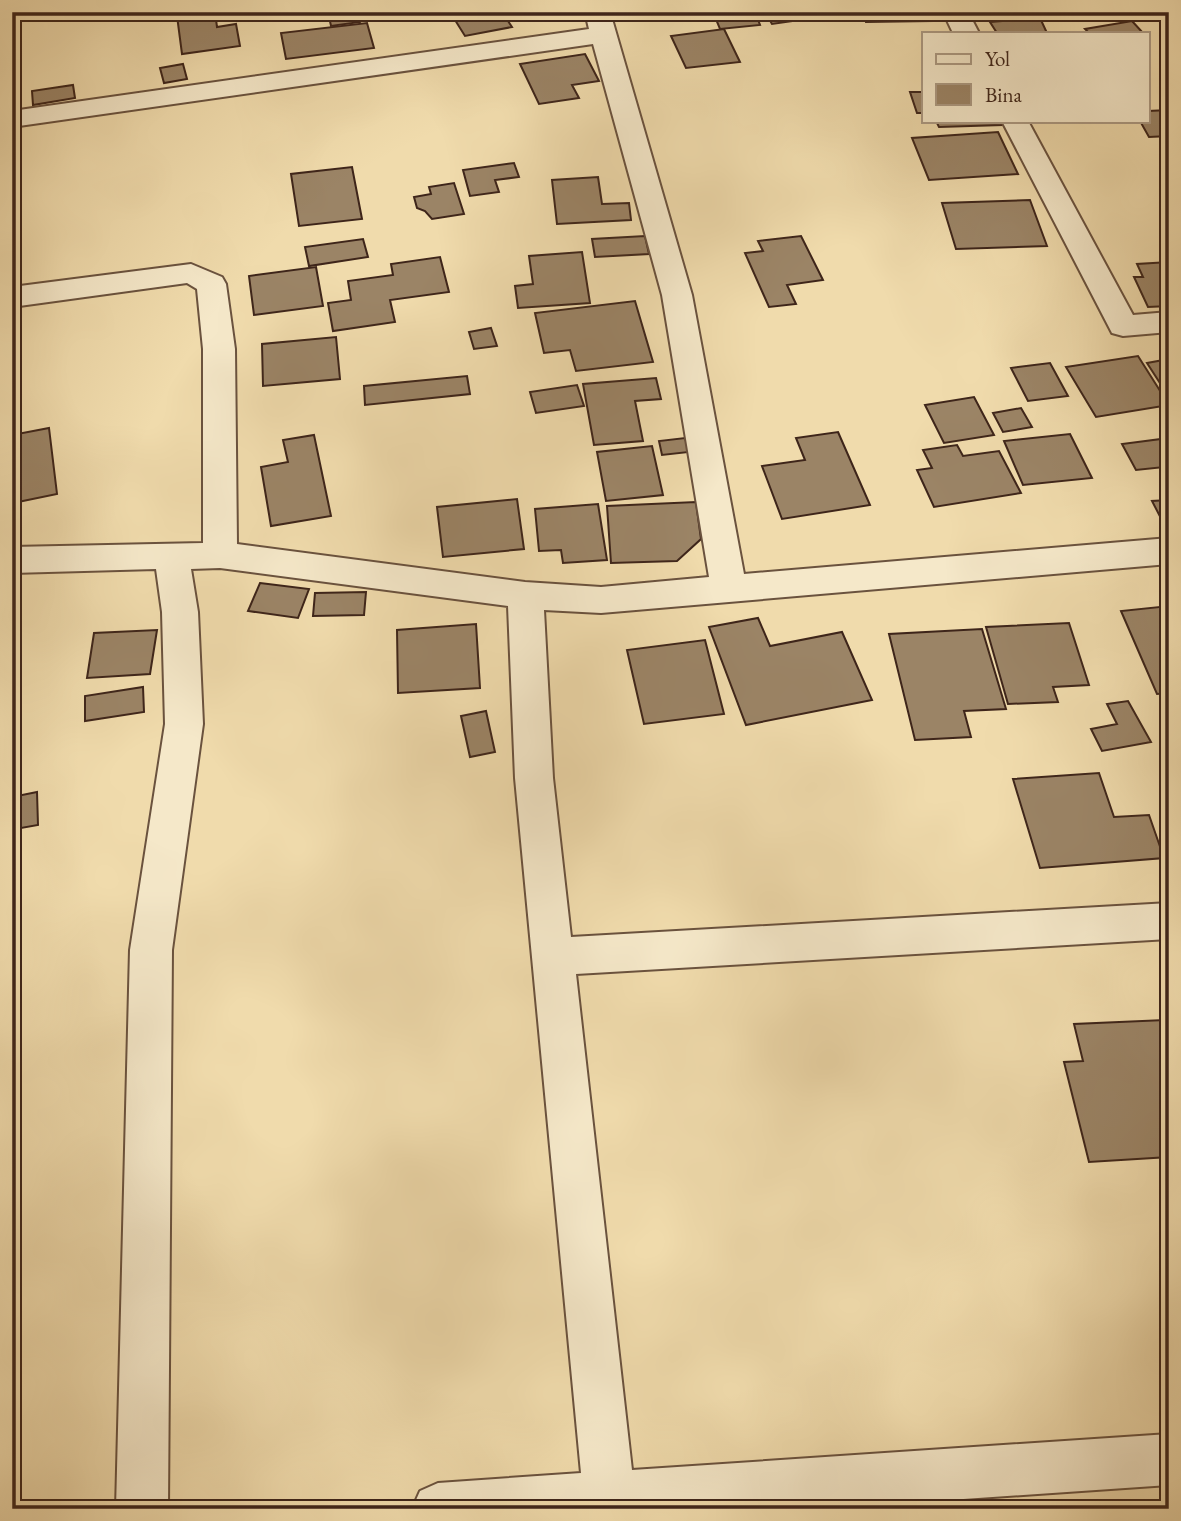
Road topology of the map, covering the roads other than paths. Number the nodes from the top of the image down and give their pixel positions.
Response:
1 (955, 12) edge
2 (601, 24) edge
3 (966, 32) edge
4 (12, 119) edge
5 (1016, 122) edge
6 (12, 297) edge
7 (1169, 323) edge
8 (1169, 551) edge
9 (171, 555) junction
10 (220, 555) junction
11 (12, 560) edge
12 (729, 588) junction
13 (525, 595) junction
14 (1169, 920) edge
15 (553, 957) junction
16 (1169, 1459) edge
17 (609, 1502) edge
18 (142, 1509) edge
19 (438, 1509) edge

1 - 3 street
2 - 4 street
2 - 12 street
5 - 7 street
6 - 10 street
8 - 12 street
9 - 10 street
9 - 11 street
9 - 18 street
10 - 13 street
12 - 13 street
13 - 15 street
14 - 15 street
15 - 17 street
16 - 17 street
17 - 19 street

